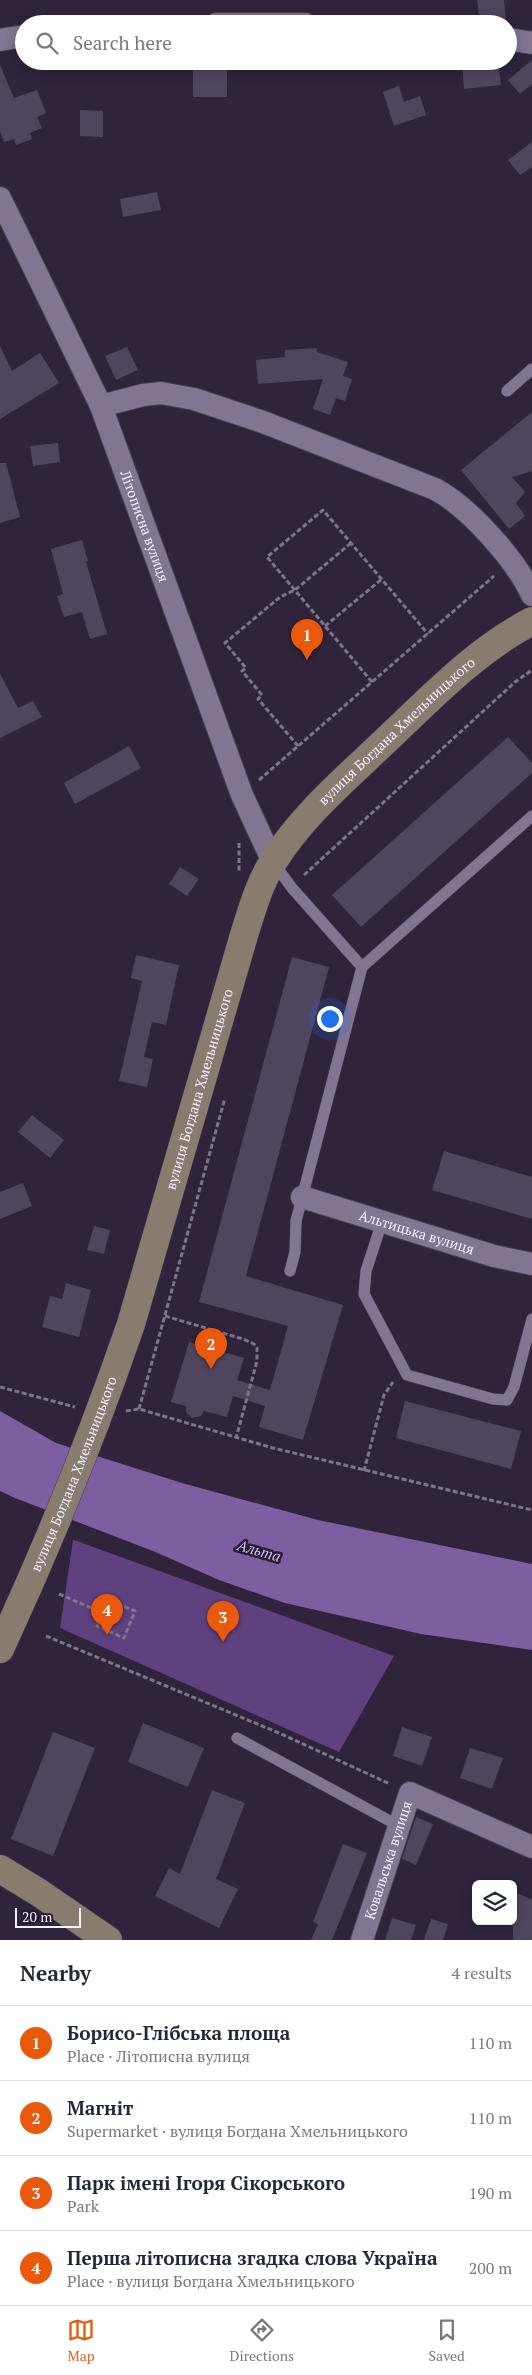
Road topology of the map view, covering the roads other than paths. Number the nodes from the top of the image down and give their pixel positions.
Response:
1 (15, 38) edge
2 (0, 40) edge
3 (517, 40) edge
4 (532, 43) edge
5 (0, 198) edge
6 (532, 369) edge
7 (507, 391) dead end
8 (102, 406) junction
9 (532, 595) edge
10 (532, 621) edge
11 (532, 816) edge
12 (273, 862) junction
13 (362, 967) junction
14 (302, 1197) junction
15 (382, 1222) junction
16 (532, 1264) edge
17 (290, 1271) dead end
18 (532, 1320) edge
19 (0, 1649) edge
20 (238, 1738) dead end
21 (399, 1826) junction
22 (532, 1847) edge
23 (0, 1869) edge
24 (103, 1939) edge
25 (362, 1940) edge

1 - 2 street
3 - 4 street
5 - 8 street, Літописна вулиця
6 - 7 lane
8 - 9 street
8 - 12 street, Літописна вулиця
10 - 12 main road, вулиця Богдана Хмельницького
11 - 13 lane
12 - 13 lane
12 - 19 main road, вулиця Богдана Хмельницького
13 - 14 lane
14 - 15 street, Альтицька вулиця
14 - 17 lane
15 - 16 street, Альтицька вулиця
15 - 18 lane
20 - 21 lane
21 - 22 street, Ковальська вулиця
21 - 25 street, Ковальська вулиця
23 - 24 main road

